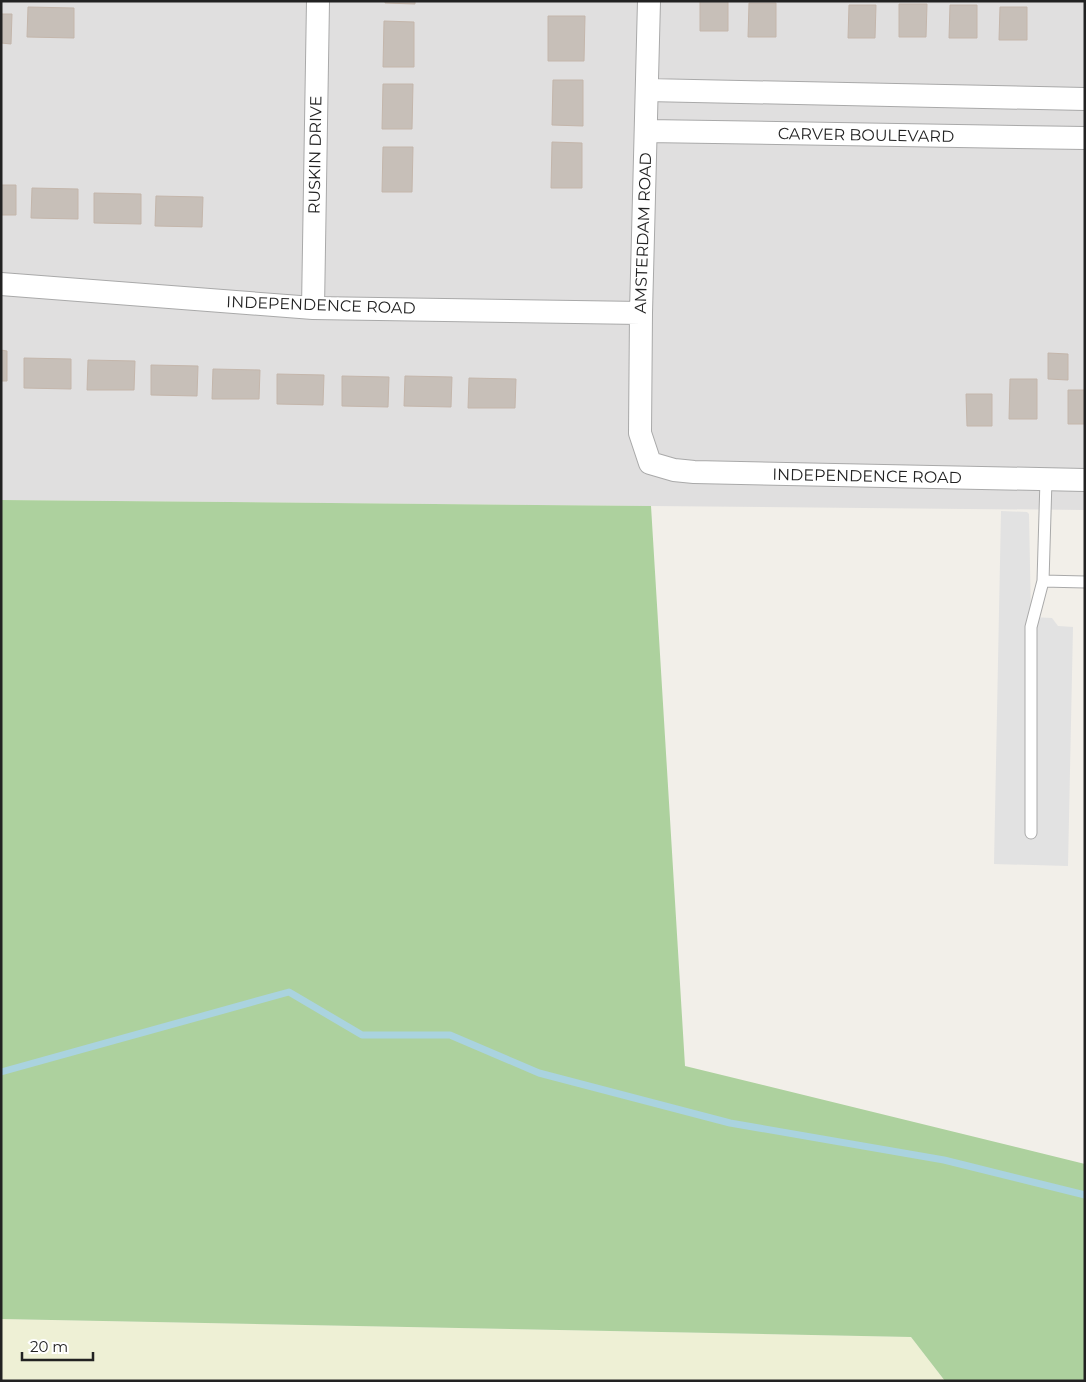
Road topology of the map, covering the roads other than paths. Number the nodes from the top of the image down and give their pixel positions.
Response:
1 (318, 1) edge
2 (649, 1) edge
3 (647, 90) junction
4 (1085, 99) edge
5 (647, 131) junction
6 (1085, 138) edge
7 (1, 284) edge
8 (313, 308) junction
9 (641, 313) junction
10 (650, 463) joint
11 (1046, 480) junction
12 (1085, 480) edge
13 (1043, 582) junction
14 (1085, 582) edge
15 (1030, 834) dead end

1 - 8 street, RUSKIN DRIVE
2 - 3 street, AMSTERDAM ROAD
3 - 4 street
3 - 5 street, AMSTERDAM ROAD
5 - 6 street, CARVER BOULEVARD
5 - 9 street, AMSTERDAM ROAD
7 - 8 street, INDEPENDENCE ROAD
8 - 9 street, INDEPENDENCE ROAD
9 - 10 street, AMSTERDAM ROAD
10 - 11 street, INDEPENDENCE ROAD
11 - 12 street, INDEPENDENCE ROAD
11 - 13 lane
13 - 14 lane
13 - 15 lane

